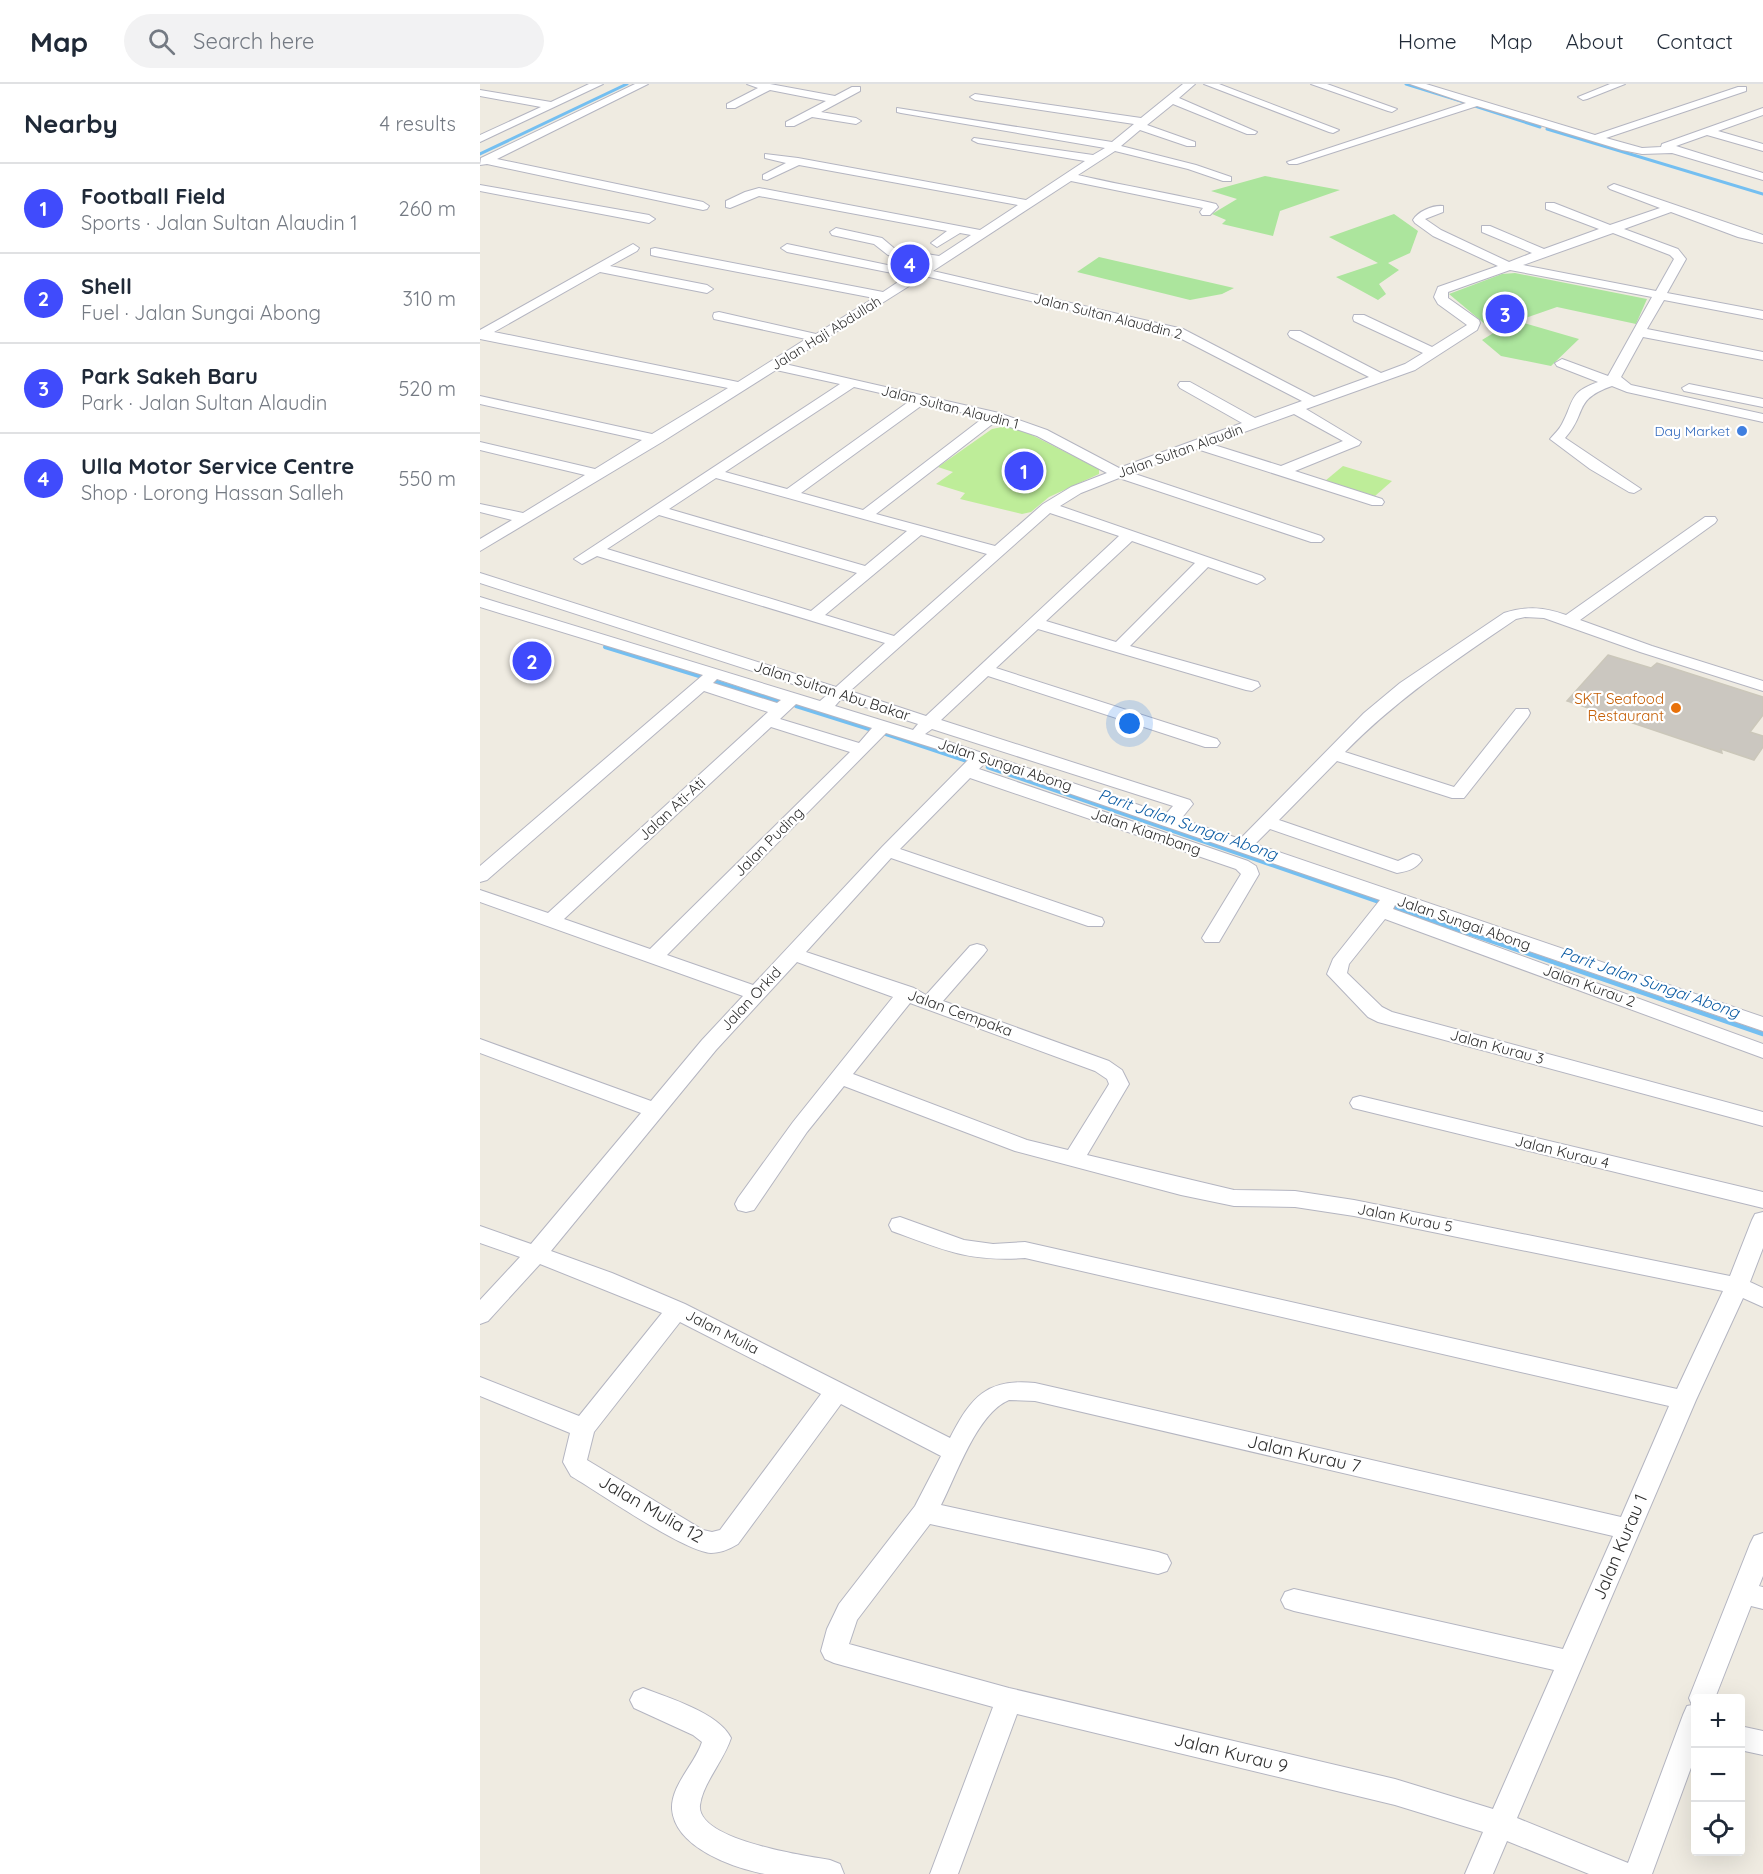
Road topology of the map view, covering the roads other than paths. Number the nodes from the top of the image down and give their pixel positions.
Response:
1 (504, 84) edge
2 (598, 84) edge
3 (643, 84) edge
4 (752, 84) edge
5 (1190, 84) edge
6 (1209, 84) edge
7 (1316, 84) edge
8 (1416, 84) edge
9 (1620, 84) edge
10 (768, 87) junction
11 (856, 89) dead end
12 (1742, 89) dead end
13 (481, 94) edge
14 (975, 97) dead end
15 (1583, 98) dead end
16 (835, 99) junction
17 (1171, 99) junction
18 (1476, 103) junction
19 (551, 105) junction
20 (731, 106) dead end
21 (1392, 109) dead end
22 (901, 110) dead end
23 (1763, 111) edge
24 (810, 113) junction
25 (856, 122) dead end
26 (790, 124) dead end
27 (1141, 124) junction
28 (1333, 130) dead end
29 (1706, 131) junction
30 (1251, 132) dead end
31 (481, 137) edge
32 (1594, 139) junction
33 (978, 140) dead end
34 (1191, 144) dead end
35 (1114, 146) junction
36 (1763, 148) edge
37 (1673, 150) junction
38 (770, 156) dead end
39 (1097, 159) junction
40 (798, 161) junction
41 (483, 162) edge
42 (1293, 162) dead end
43 (767, 177) dead end
44 (1070, 177) junction
45 (1763, 177) edge
46 (1227, 179) dead end
47 (1614, 187) dead end
48 (480, 188) edge
49 (730, 204) dead end
50 (1029, 204) junction
51 (703, 206) dead end
52 (1550, 206) dead end
53 (1670, 208) junction
54 (1439, 209) dead end
55 (1206, 212) dead end
56 (649, 219) dead end
57 (958, 229) junction
58 (1486, 229) dead end
59 (1613, 230) junction
60 (836, 232) dead end
61 (983, 234) junction
62 (1763, 239) edge
63 (937, 243) dead end
64 (633, 248) dead end
65 (787, 248) dead end
66 (655, 252) dead end
67 (1544, 254) junction
68 (942, 260) junction
69 (1509, 266) junction
70 (598, 268) junction
71 (921, 273) junction
72 (707, 289) dead end
73 (886, 296) junction
74 (1660, 296) junction
75 (1763, 315) edge
76 (718, 316) dead end
77 (480, 318) edge
78 (1359, 318) dead end
79 (502, 322) junction
80 (1640, 332) junction
81 (482, 334) edge
82 (1294, 334) dead end
83 (818, 338) junction
84 (1434, 353) junction
85 (1763, 356) edge
86 (1562, 363) dead end
87 (773, 365) junction
88 (1381, 378) junction
89 (1614, 378) junction
90 (851, 382) junction
91 (1185, 385) dead end
92 (739, 386) junction
93 (922, 399) junction
94 (480, 400) edge
95 (1315, 403) junction
96 (1763, 403) edge
97 (1296, 408) junction
98 (994, 416) junction
99 (1763, 418) edge
100 (1253, 423) junction
101 (657, 439) junction
102 (1197, 444) junction
103 (480, 446) edge
104 (582, 470) junction
105 (1282, 471) junction
106 (714, 473) junction
107 (1118, 473) junction
108 (598, 474) junction
109 (1634, 489) dead end
110 (789, 494) junction
111 (1377, 502) dead end
112 (1048, 507) junction
113 (480, 508) edge
114 (657, 510) junction
115 (865, 515) junction
116 (517, 516) junction
117 (1710, 520) dead end
118 (918, 530) junction
119 (1128, 535) junction
120 (1316, 538) dead end
121 (480, 546) edge
122 (597, 551) junction
123 (998, 552) junction
124 (582, 559) dead end
125 (1205, 561) junction
126 (867, 571) junction
127 (480, 578) edge
128 (1257, 579) dead end
129 (480, 602) edge
130 (814, 616) junction
131 (1568, 621) junction
132 (1035, 623) junction
133 (895, 641) junction
134 (1119, 648) junction
135 (985, 670) junction
136 (708, 679) junction
137 (1252, 686) dead end
138 (1763, 686) edge
139 (838, 693) junction
140 (823, 707) junction
141 (781, 710) junction
142 (1521, 713) dead end
143 (929, 722) junction
144 (883, 726) junction
145 (915, 736) junction
146 (1211, 743) dead end
147 (862, 750) junction
148 (1333, 754) junction
149 (981, 757) junction
150 (967, 771) junction
151 (1170, 820) junction
152 (1266, 821) junction
153 (1243, 846) junction
154 (888, 852) junction
155 (1413, 860) dead end
156 (480, 876) edge
157 (480, 896) edge
158 (1386, 905) junction
159 (551, 921) junction
160 (1095, 922) dead end
161 (1212, 938) dead end
162 (977, 950) dead end
163 (794, 954) junction
164 (653, 957) junction
165 (756, 993) junction
166 (907, 993) junction
167 (931, 1002) junction
168 (1723, 1022) junction
169 (1763, 1024) edge
170 (480, 1046) edge
171 (1763, 1051) edge
172 (840, 1077) junction
173 (1360, 1103) dead end
174 (656, 1111) junction
175 (1763, 1119) edge
176 (1074, 1158) junction
177 (1763, 1200) edge
178 (746, 1204) dead end
179 (1763, 1220) edge
180 (900, 1225) dead end
181 (480, 1234) edge
182 (535, 1255) junction
183 (1737, 1286) junction
184 (1763, 1298) edge
185 (677, 1310) junction
186 (480, 1315) edge
187 (480, 1386) edge
188 (837, 1391) junction
189 (1684, 1400) junction
190 (583, 1428) junction
191 (954, 1451) junction
192 (925, 1512) junction
193 (1628, 1529) junction
194 (1763, 1544) edge
195 (1158, 1563) dead end
196 (1754, 1596) edge
197 (1294, 1600) dead end
198 (1571, 1662) junction
199 (1704, 1694) edge
200 (643, 1700) dead end
201 (1009, 1700) junction
202 (1691, 1731) edge
203 (1745, 1739) edge
204 (1763, 1743) edge
205 (1501, 1823) junction
206 (765, 1867) edge
207 (830, 1874) edge
208 (944, 1874) edge
209 (1479, 1874) edge
210 (1621, 1874) edge
211 (1638, 1874) edge

1 - 13 street
2 - 19 street
3 - 41 street
4 - 10 street
5 - 17 street, Jalan Haji Abdullah
6 - 28 street
7 - 21 street
8 - 18 street
9 - 15 street
10 - 16 street
10 - 20 street
11 - 16 street
12 - 32 street
13 - 19 street
14 - 27 street
16 - 24 street
17 - 27 street, Jalan Haji Abdullah
17 - 30 street
18 - 32 street
18 - 42 street
19 - 31 street
22 - 35 street
23 - 29 street
24 - 25 street
24 - 26 street
27 - 34 street
27 - 35 street, Jalan Haji Abdullah
29 - 36 street
29 - 37 street
32 - 37 street
33 - 39 street
35 - 39 street, Jalan Haji Abdullah
35 - 46 street
37 - 45 street
38 - 40 street
39 - 44 street, Jalan Haji Abdullah
40 - 43 street
40 - 50 street
41 - 51 street
44 - 50 street, Jalan Haji Abdullah
44 - 55 street
47 - 53 street
48 - 56 street
49 - 57 street
50 - 61 street, Jalan Haji Abdullah
52 - 59 street
53 - 59 street
53 - 62 street
54 - 69 street
57 - 61 street
57 - 63 street
58 - 67 street
59 - 67 street
59 - 74 street
60 - 68 street
61 - 68 street, Jalan Haji Abdullah
64 - 70 street
65 - 71 street, Jalan Sultan Alauddin 2
66 - 73 street
67 - 69 street
68 - 71 street, Jalan Haji Abdullah
69 - 74 street
69 - 84 street, Jalan Sultan Alaudin
70 - 72 street
70 - 79 street
71 - 73 street, Jalan Haji Abdullah
71 - 95 street, Jalan Sultan Alauddin 2
73 - 83 street, Jalan Haji Abdullah
74 - 75 street
74 - 80 street
76 - 83 street
77 - 79 street
78 - 84 street
79 - 81 street
80 - 85 street
80 - 89 street
81 - 92 street
82 - 88 street
83 - 87 street, Jalan Haji Abdullah
84 - 88 street, Jalan Sultan Alaudin
86 - 89 street
87 - 90 street, Jalan Sultan Alaudin 1
87 - 92 street, Jalan Haji Abdullah
88 - 95 street, Jalan Sultan Alaudin
89 - 96 street
89 - 99 street
89 - 109 street
90 - 93 street, Jalan Sultan Alaudin 1
90 - 106 street
91 - 100 street
92 - 101 street, Jalan Haji Abdullah
93 - 98 street, Jalan Sultan Alaudin 1
93 - 110 street
94 - 101 street
95 - 97 street, Jalan Sultan Alaudin
97 - 100 street, Jalan Sultan Alaudin
97 - 105 street
98 - 107 street, Jalan Sultan Alaudin 1
98 - 115 street
100 - 102 street, Jalan Sultan Alaudin
101 - 108 street, Jalan Haji Abdullah
102 - 105 street
102 - 107 street, Jalan Sultan Alaudin
103 - 104 street
104 - 108 street
104 - 116 street
105 - 111 street
106 - 110 street
106 - 114 street
107 - 112 street, Jalan Sultan Alaudin
107 - 120 street, Jalan Sultan Alaudin 1
108 - 116 street, Jalan Haji Abdullah
110 - 115 street
112 - 119 street
112 - 123 street, Jalan Sultan Alaudin
113 - 116 street
114 - 122 street
114 - 126 street
115 - 118 street
116 - 121 street, Jalan Haji Abdullah
117 - 131 street
118 - 123 street
118 - 126 street
119 - 125 street
119 - 132 street
122 - 124 street
122 - 130 street
123 - 133 street, Jalan Sultan Alaudin
125 - 128 street
125 - 134 street
126 - 130 street
127 - 139 street, Jalan Sultan Abu Bakar
129 - 136 street, Jalan Sungai Abong
130 - 133 street
131 - 138 street
131 - 148 street
132 - 134 street
132 - 135 street
133 - 139 street, Jalan Sultan Alaudin
134 - 137 street
135 - 143 street
135 - 146 street
136 - 141 street, Jalan Sungai Abong
136 - 156 street
139 - 140 street, Jalan Sultan Alaudin
139 - 143 street, Jalan Sultan Abu Bakar
140 - 141 street, Jalan Sungai Abong
140 - 144 street, Jalan Sungai Abong
141 - 147 street
141 - 159 street, Jalan Ati-Ati
142 - 148 street
143 - 145 street
143 - 151 street, Jalan Sultan Abu Bakar
144 - 145 street, Jalan Sungai Abong
144 - 147 street, Jalan Puding
145 - 149 street, Jalan Sungai Abong
147 - 164 street, Jalan Puding
148 - 152 street
149 - 150 street, Jalan Orkid
149 - 151 street, Jalan Sungai Abong
150 - 154 street, Jalan Orkid
150 - 161 street, Jalan Kiambang
151 - 153 street, Jalan Sungai Abong
152 - 153 street
152 - 155 street
153 - 158 street, Jalan Sungai Abong
154 - 160 street
154 - 163 street, Jalan Orkid
157 - 159 street
158 - 168 street, Jalan Kurau 2
158 - 175 street, Jalan Kurau 3
159 - 164 street
162 - 167 street
163 - 165 street, Jalan Orkid
163 - 166 street, Jalan Cempaka
164 - 165 street
165 - 174 street, Jalan Orkid
166 - 167 street, Jalan Cempaka
166 - 172 street
167 - 176 street, Jalan Cempaka
168 - 169 street
168 - 171 street, Jalan Kurau 2
170 - 174 street
172 - 176 street, Jalan Kurau 5
172 - 178 street
173 - 177 street, Jalan Kurau 4
174 - 182 street, Jalan Orkid
176 - 183 street, Jalan Kurau 5
179 - 183 street, Jalan Kurau 1
180 - 189 street
181 - 182 street, Jalan Mulia
182 - 185 street, Jalan Mulia
182 - 186 street, Jalan Orkid
183 - 184 street, Jalan Kurau 5
183 - 189 street, Jalan Kurau 1
185 - 188 street, Jalan Mulia
185 - 190 street
187 - 190 street
188 - 190 street, Jalan Mulia 12
188 - 191 street, Jalan Mulia
189 - 193 street, Jalan Kurau 1
191 - 192 street
191 - 193 street, Jalan Kurau 7
192 - 195 street
192 - 201 street, Jalan Kurau 9
193 - 198 street, Jalan Kurau 1
194 - 196 street
196 - 199 street
197 - 198 street
198 - 205 street, Jalan Kurau 1
200 - 206 street
201 - 205 street, Jalan Kurau 9
201 - 208 street
202 - 211 street
203 - 204 street
205 - 209 street, Jalan Kurau 1
205 - 210 street, Jalan Kurau 9
206 - 207 street

